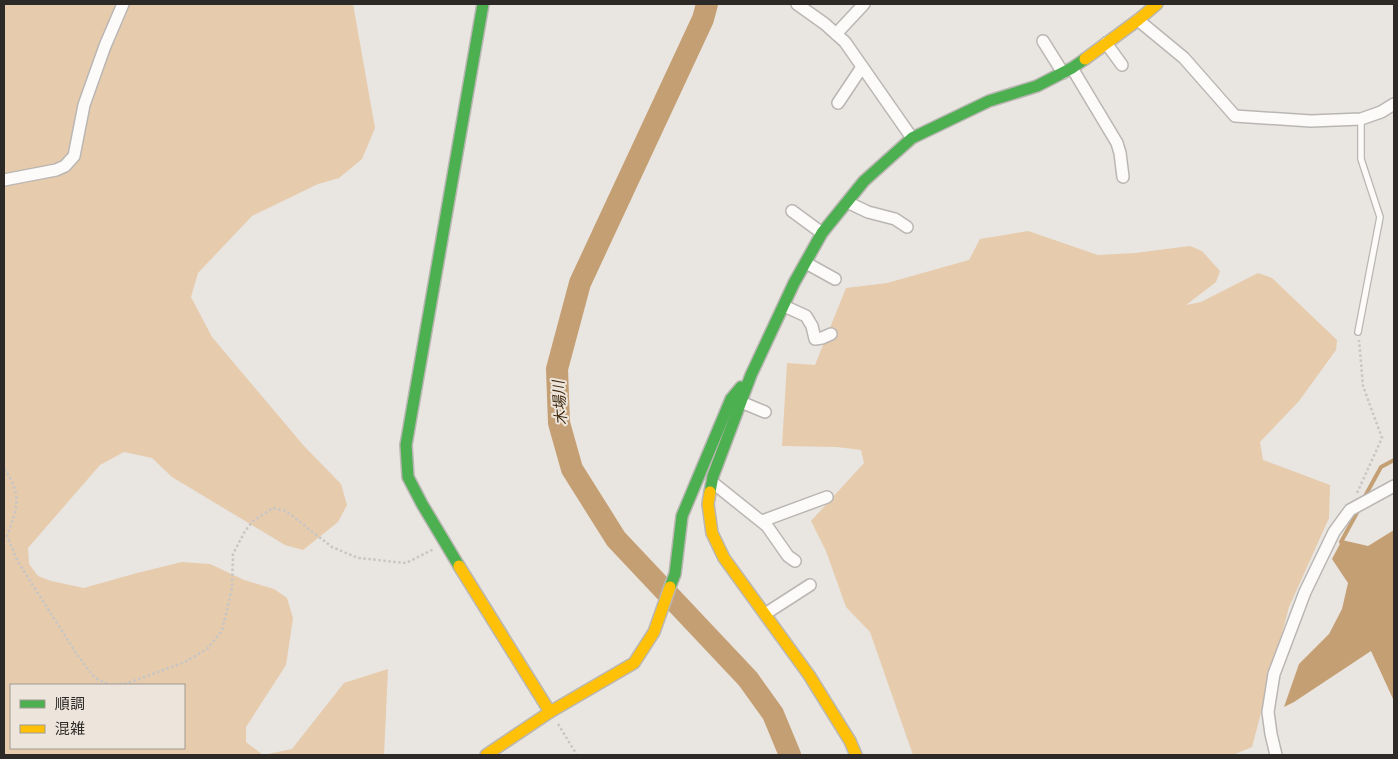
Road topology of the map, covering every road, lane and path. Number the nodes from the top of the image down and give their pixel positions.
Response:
1 (122, 4) edge
2 (483, 4) edge
3 (797, 4) edge
4 (864, 4) edge
5 (1157, 4) edge
6 (1138, 20) junction
7 (836, 34) junction
8 (1043, 41) dead end
9 (1106, 43) junction
10 (1122, 65) dead end
11 (862, 67) junction
12 (1067, 70) junction
13 (838, 103) dead end
14 (1394, 104) edge
15 (1360, 119) junction
16 (912, 138) junction
17 (1123, 177) dead end
18 (4, 180) edge
19 (848, 202) junction
20 (792, 211) dead end
21 (907, 227) dead end
22 (822, 233) junction
23 (806, 263) junction
24 (835, 279) dead end
25 (784, 306) junction
26 (1358, 332) joint
27 (831, 334) dead end
28 (751, 375) junction
29 (741, 402) junction
30 (765, 412) dead end
31 (4, 469) edge
32 (712, 482) junction
33 (1394, 486) edge
34 (827, 497) dead end
35 (1350, 510) junction
36 (762, 521) junction
37 (445, 544) junction
38 (795, 560) dead end
39 (810, 585) dead end
40 (765, 614) junction
41 (108, 684) edge
42 (121, 684) edge
43 (550, 712) junction
44 (486, 755) edge
45 (577, 755) edge
46 (856, 755) edge
47 (1276, 755) edge

1 - 18 street
2 - 37 street
3 - 7 street
4 - 7 street
5 - 6 street
6 - 9 street
6 - 15 street
7 - 11 street
8 - 12 street
9 - 10 street
9 - 12 street
11 - 13 street
11 - 16 street
12 - 16 street
12 - 17 street
14 - 15 street
15 - 26 lane
16 - 19 street
19 - 21 street
19 - 22 street
20 - 22 street
22 - 23 street
23 - 24 street
23 - 25 street
25 - 27 street
25 - 28 street
26 - 35 path
28 - 29 street
28 - 43 street
29 - 30 street
29 - 32 street
31 - 41 path
32 - 36 street
32 - 40 street
33 - 35 street
34 - 36 street
35 - 47 street
36 - 38 street
37 - 42 path
37 - 43 street
39 - 40 street
40 - 46 street
43 - 44 street
43 - 45 path

